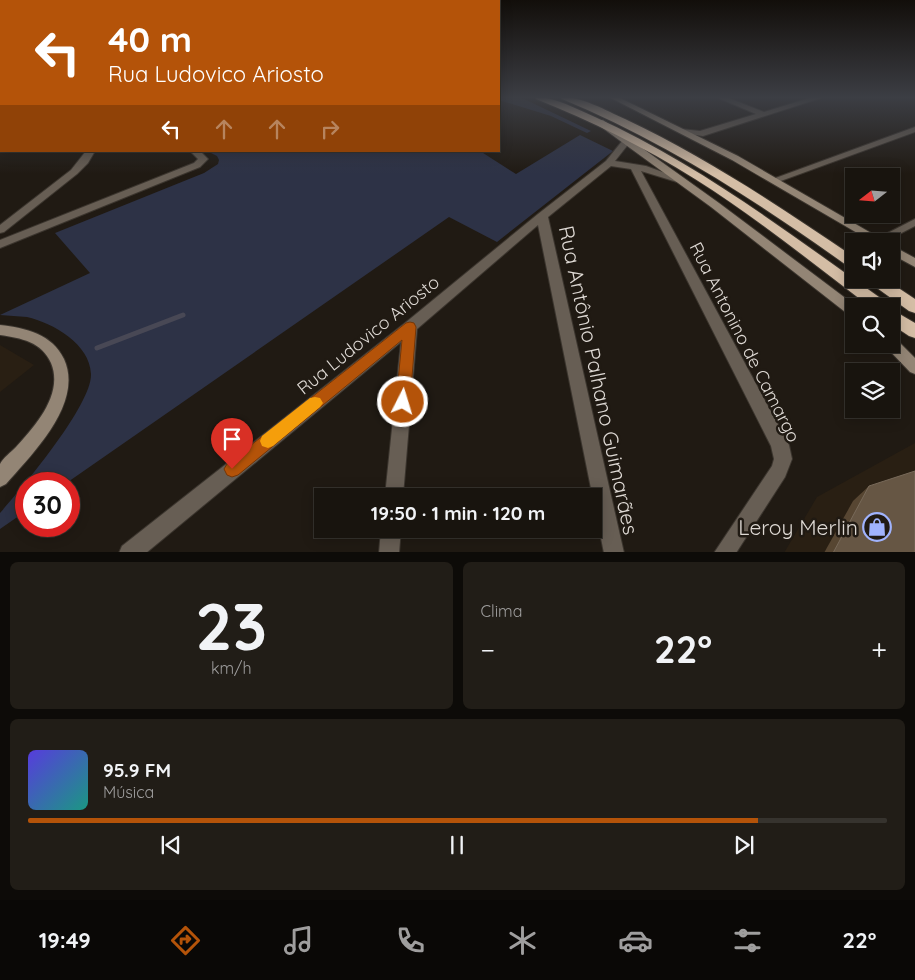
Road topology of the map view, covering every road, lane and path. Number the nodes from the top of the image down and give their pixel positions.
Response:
1 (606, 123) edge
2 (610, 123) edge
3 (614, 123) edge
4 (667, 123) edge
5 (739, 123) edge
6 (915, 129) edge
7 (701, 137) junction
8 (626, 142) junction
9 (90, 152) edge
10 (195, 152) edge
11 (609, 164) junction
12 (634, 166) junction
13 (676, 178) junction
14 (775, 180) junction
15 (542, 216) junction
16 (915, 222) edge
17 (0, 230) edge
18 (864, 233) edge
19 (894, 233) edge
20 (0, 244) edge
21 (900, 255) edge
22 (845, 258) edge
23 (915, 264) edge
24 (888, 288) edge
25 (869, 298) edge
26 (845, 305) edge
27 (915, 306) edge
28 (900, 321) edge
29 (410, 327) junction
30 (0, 330) edge
31 (915, 332) edge
32 (900, 352) edge
33 (915, 368) edge
34 (0, 478) edge
35 (395, 488) edge
36 (390, 538) edge
37 (129, 552) edge
38 (389, 552) edge
39 (614, 552) edge
40 (724, 552) edge

1 - 8 street
2 - 25 highway
3 - 22 highway
4 - 7 street
5 - 7 street
6 - 14 street
7 - 14 street
8 - 11 street, Rua Ludovico Ariosto
8 - 13 street
9 - 17 street
10 - 20 street
11 - 12 street
11 - 15 street, Rua Ludovico Ariosto
12 - 13 street
12 - 40 street, Rua Antonino de Camargo
13 - 26 street
14 - 18 street
15 - 29 street, Rua Ludovico Ariosto
15 - 39 street, Rua Antônio Palhano Guimarães
16 - 19 street
21 - 23 street
24 - 27 highway
28 - 31 highway
29 - 35 street
29 - 37 street, Rua Ludovico Ariosto
30 - 34 street
32 - 33 street
36 - 38 street

